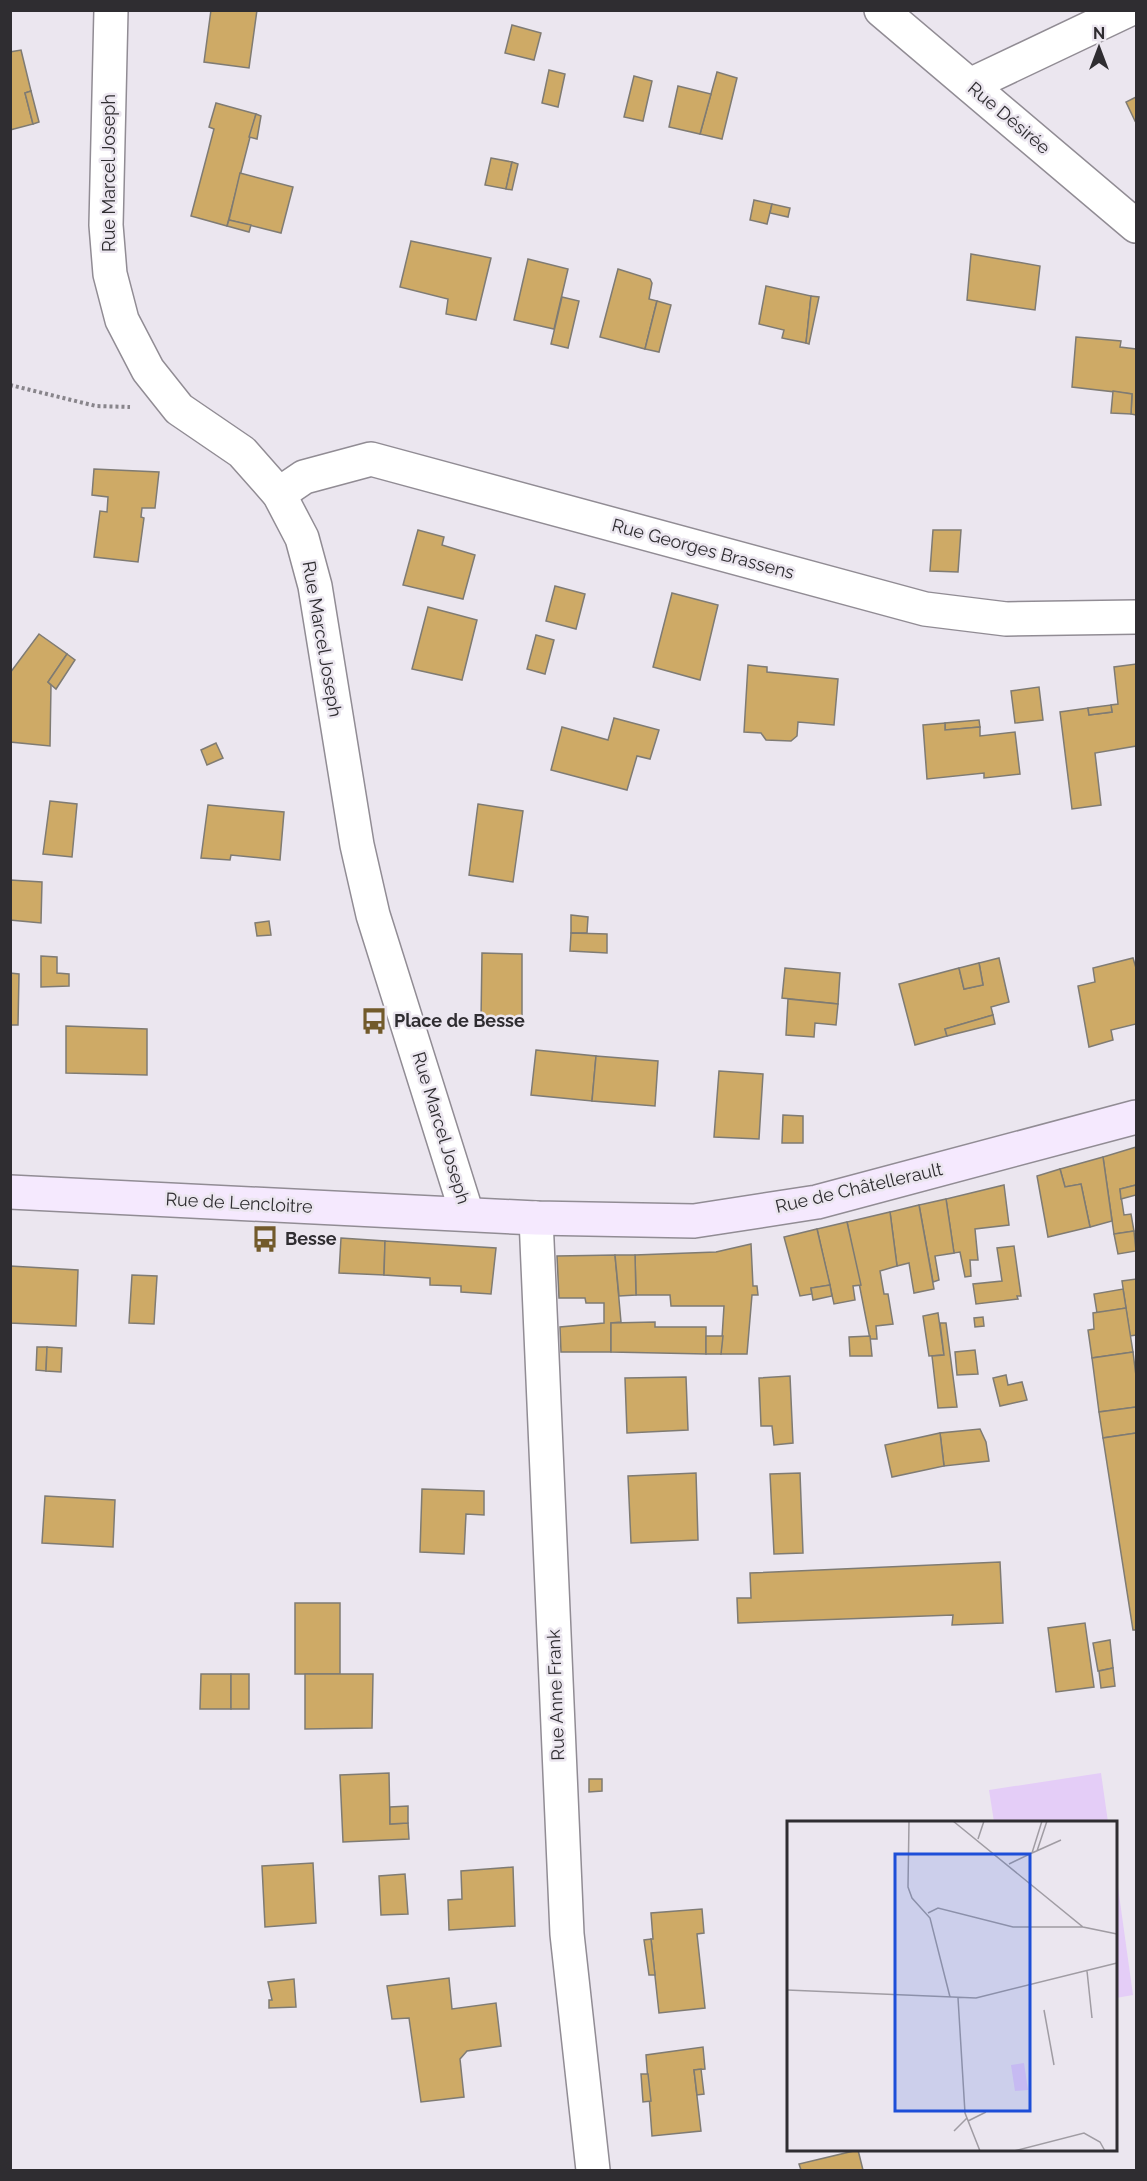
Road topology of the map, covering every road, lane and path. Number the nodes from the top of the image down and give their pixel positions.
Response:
1 (111, 10) edge
2 (881, 10) edge
3 (1128, 10) edge
4 (970, 85) junction
5 (1137, 226) edge
6 (10, 385) edge
7 (179, 409) junction
8 (279, 494) junction
9 (1137, 617) edge
10 (1137, 1117) edge
11 (10, 1192) edge
12 (467, 1214) junction
13 (536, 1218) junction
14 (593, 2170) edge

1 - 7 street, Rue Marcel Joseph
2 - 4 street, Rue Désirée
3 - 4 street
4 - 5 street, Rue Désirée
6 - 7 path
7 - 8 street, Rue Marcel Joseph
8 - 9 street, Rue Georges Brassens
8 - 12 street, Rue Marcel Joseph
10 - 13 main road, Rue de Châtellerault
11 - 12 main road, Rue de Lencloitre
12 - 13 main road, Rue de Châtellerault
13 - 14 street, Rue Anne Frank

